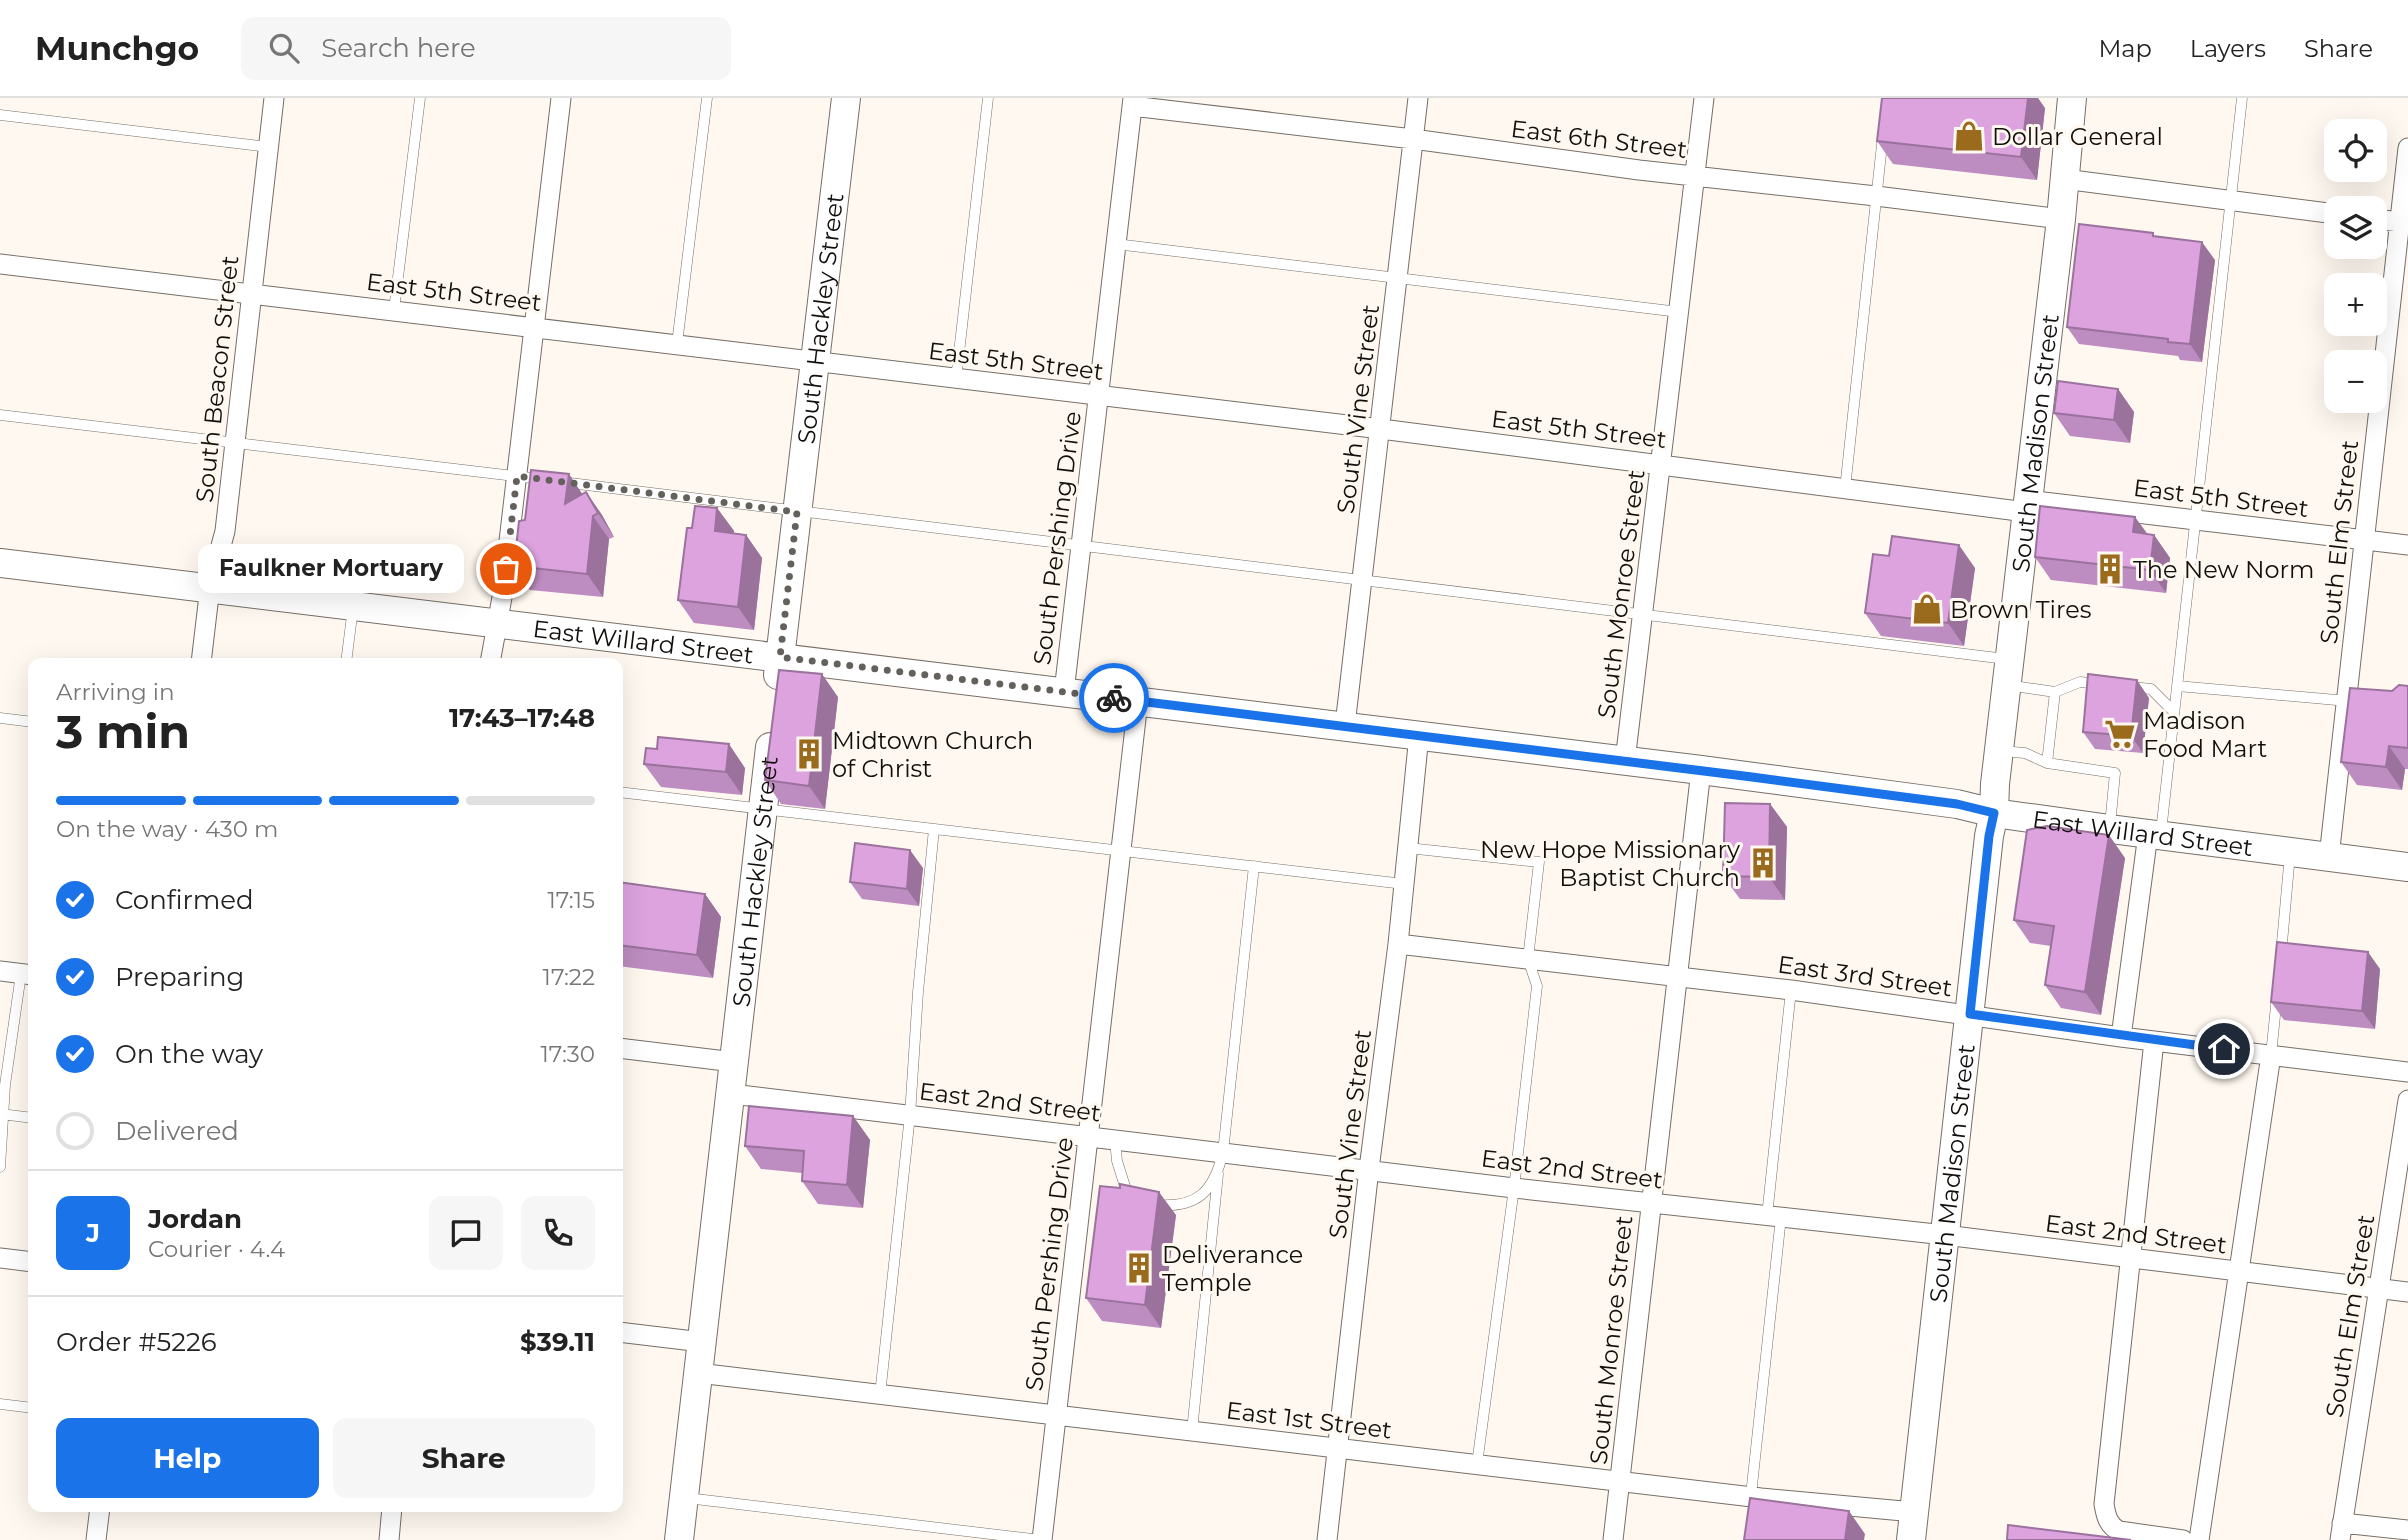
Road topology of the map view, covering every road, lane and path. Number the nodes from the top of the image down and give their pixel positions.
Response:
1 (274, 98) edge
2 (420, 98) edge
3 (561, 98) edge
4 (707, 98) edge
5 (846, 98) edge
6 (988, 98) edge
7 (1418, 98) edge
8 (1704, 98) edge
9 (2072, 98) edge
10 (2242, 98) edge
11 (1133, 102) edge
12 (0, 115) edge
13 (1884, 124) edge
14 (1413, 139) junction
15 (269, 147) junction
16 (2408, 148) edge
17 (1695, 175) junction
18 (2064, 180) junction
19 (1876, 196) junction
20 (2229, 201) junction
21 (2324, 213) edge
22 (2060, 219) junction
23 (2404, 223) edge
24 (1116, 244) junction
25 (0, 264) edge
26 (1397, 280) junction
27 (252, 293) junction
28 (394, 310) junction
29 (1679, 312) junction
30 (534, 327) junction
31 (677, 344) junction
32 (815, 362) junction
33 (956, 379) junction
34 (1098, 396) junction
35 (0, 415) edge
36 (1381, 429) junction
37 (234, 443) junction
38 (1661, 464) junction
39 (517, 476) junction
40 (1845, 490) junction
41 (2027, 506) junction
42 (797, 512) junction
43 (2194, 520) junction
44 (2364, 540) junction
45 (2408, 545) edge
46 (1081, 546) junction
47 (0, 563) edge
48 (1363, 580) junction
49 (210, 587) junction
50 (353, 605) junction
51 (1643, 614) junction
52 (496, 623) junction
53 (780, 657) junction
54 (202, 658) edge
55 (347, 658) edge
56 (491, 658) edge
57 (2008, 672) junction
58 (2177, 686) junction
59 (1063, 692) junction
60 (2055, 692) junction
61 (1138, 701) junction
62 (2351, 701) junction
63 (2174, 712) junction
64 (0, 718) edge
65 (28, 721) edge
66 (1345, 725) junction
67 (1419, 735) junction
68 (1999, 751) junction
69 (1625, 761) junction
70 (2047, 763) junction
71 (1701, 770) junction
72 (623, 793) edge
73 (763, 809) junction
74 (1994, 813) junction
75 (934, 829) junction
76 (2110, 829) junction
77 (2154, 835) junction
78 (1408, 848) junction
79 (1121, 851) junction
80 (2290, 852) junction
81 (2329, 857) junction
82 (1254, 866) junction
83 (2408, 867) edge
84 (1404, 884) junction
85 (1398, 944) junction
86 (1528, 959) junction
87 (2281, 962) edge
88 (0, 971) edge
89 (27, 975) edge
90 (1677, 977) junction
91 (2278, 988) edge
92 (1791, 990) junction
93 (1970, 1014) junction
94 (2121, 1037) junction
95 (2154, 1041) junction
96 (623, 1049) edge
97 (2271, 1055) junction
98 (734, 1062) junction
99 (2408, 1072) edge
100 (732, 1094) junction
101 (2408, 1100) edge
102 (2, 1114) edge
103 (910, 1115) junction
104 (28, 1117) edge
105 (1088, 1137) junction
106 (1115, 1140) junction
107 (1223, 1152) junction
108 (0, 1167) edge
109 (1369, 1169) junction
110 (1218, 1174) junction
111 (1514, 1188) junction
112 (1650, 1203) junction
113 (1774, 1216) junction
114 (1945, 1235) junction
115 (0, 1258) edge
116 (2132, 1258) junction
117 (28, 1261) edge
118 (2238, 1271) junction
119 (2379, 1288) junction
120 (2408, 1292) edge
121 (623, 1333) edge
122 (702, 1342) junction
123 (698, 1373) junction
124 (880, 1395) junction
125 (0, 1404) edge
126 (28, 1407) edge
127 (1056, 1416) junction
128 (1192, 1431) junction
129 (1338, 1447) junction
130 (1477, 1464) junction
131 (1620, 1481) junction
132 (684, 1497) junction
133 (1757, 1500) junction
134 (99, 1512) edge
135 (392, 1512) edge
136 (1913, 1526) edge
137 (2408, 1530) edge
138 (2341, 1531) edge
139 (96, 1540) edge
140 (388, 1540) edge
141 (679, 1540) edge
142 (1042, 1540) edge
143 (1327, 1540) edge
144 (1613, 1540) edge
145 (2183, 1540) edge
146 (2199, 1540) edge

1 - 15 street, South Beacon Street
2 - 28 lane
3 - 30 street
4 - 31 lane
5 - 32 street, South Hackley Street
6 - 33 lane
7 - 14 street, South Vine Street
8 - 17 street, South Monroe Street
9 - 18 street, South Madison Street
10 - 20 lane
11 - 14 street, East 6th Street
11 - 24 street, South Pershing Drive
12 - 15 lane
13 - 19 lane
14 - 17 street, East 6th Street
14 - 26 street, South Vine Street
15 - 27 street, South Beacon Street
16 - 23 street, South Elm Street
17 - 19 street, East 6th Street
17 - 29 street, South Monroe Street
18 - 20 street
18 - 22 street, South Madison Street
19 - 22 street, East 6th Street
19 - 40 lane
20 - 21 street
20 - 43 lane
22 - 41 street, South Madison Street
23 - 44 street, South Elm Street
24 - 26 lane
24 - 34 street, South Pershing Drive
25 - 27 street, East 5th Street
26 - 29 lane
26 - 36 street, South Vine Street
27 - 28 street, East 5th Street
27 - 37 street, South Beacon Street
28 - 30 street, East 5th Street
29 - 38 street, South Monroe Street
30 - 31 street, East 5th Street
30 - 39 street
31 - 32 street, East 5th Street
32 - 33 street, East 5th Street
32 - 42 street, South Hackley Street
33 - 34 street, East 5th Street
34 - 36 street, East 5th Street
34 - 46 street, South Pershing Drive
35 - 37 lane
36 - 38 street, East 5th Street
36 - 48 street, South Vine Street
37 - 39 lane
37 - 49 street, South Beacon Street
38 - 40 street, East 5th Street
38 - 51 street, South Monroe Street
39 - 42 lane
39 - 52 street
40 - 41 street, East 5th Street
41 - 43 street, East 5th Street
41 - 57 street, South Madison Street
42 - 46 lane
42 - 53 street, South Hackley Street
43 - 44 street, East 5th Street
43 - 58 lane
44 - 45 street, East 5th Street
44 - 62 street, South Elm Street
46 - 48 lane
46 - 59 street, South Pershing Drive
47 - 49 street, East Willard Street
48 - 51 lane
48 - 66 street, South Vine Street
49 - 50 street, East Willard Street
49 - 54 street, South Beacon Street
50 - 52 street, East Willard Street
50 - 55 lane
51 - 57 lane
51 - 69 street, South Monroe Street
52 - 53 street, East Willard Street
52 - 56 street
53 - 59 street, East Willard Street
53 - 73 street, South Hackley Street
57 - 60 lane
57 - 68 street, South Madison Street
58 - 62 lane
58 - 63 lane
59 - 61 street, East Willard Street
60 - 63 lane
60 - 70 lane
61 - 66 street, East Willard Street
61 - 79 street, South Pershing Drive
62 - 81 street, South Elm Street
63 - 77 lane
64 - 65 lane
66 - 67 street, East Willard Street
67 - 69 street, East Willard Street
67 - 78 street, South Vine Street
68 - 70 lane
68 - 74 street, South Madison Street
69 - 71 street, East Willard Street
70 - 76 lane
71 - 74 street, East Willard Street
71 - 90 street, South Monroe Street
72 - 73 lane
73 - 75 lane
73 - 98 street, South Hackley Street
74 - 76 street, East Willard Street
74 - 93 street, South Madison Street
75 - 79 lane
75 - 103 lane
76 - 77 street, East Willard Street
77 - 80 street, East Willard Street
77 - 94 street
78 - 84 street, South Vine Street
78 - 86 lane
79 - 82 lane
79 - 105 street, South Pershing Drive
80 - 81 street, East Willard Street
80 - 87 lane
81 - 83 street, East Willard Street
82 - 84 lane
82 - 107 lane
84 - 85 street, South Vine Street
85 - 86 street, East 3rd Street
85 - 109 street, South Vine Street
86 - 90 street, East 3rd Street
86 - 111 lane
88 - 89 street
89 - 102 lane
90 - 92 street, East 3rd Street
90 - 112 street, South Monroe Street
91 - 97 lane
92 - 93 street, East 3rd Street
92 - 113 lane
93 - 94 street, East 3rd Street
93 - 114 street, South Madison Street
94 - 95 street, East 3rd Street
95 - 97 street, East 3rd Street
95 - 116 street
96 - 98 street
97 - 99 street, East 3rd Street
97 - 118 street
98 - 100 street, South Hackley Street
100 - 103 street, East 2nd Street
100 - 122 street, South Hackley Street
101 - 119 street, South Elm Street
102 - 104 lane
102 - 108 lane
103 - 105 street, East 2nd Street
103 - 124 lane
105 - 106 street, East 2nd Street
105 - 127 street, South Pershing Drive
106 - 107 street, East 2nd Street
106 - 110 lane
107 - 109 street, East 2nd Street
107 - 110 lane
109 - 111 street, East 2nd Street
109 - 129 street, South Vine Street
110 - 128 lane
111 - 112 street, East 2nd Street
111 - 130 lane
112 - 113 street, East 2nd Street
112 - 131 street, South Monroe Street
113 - 114 street, East 2nd Street
113 - 133 lane
114 - 116 street, East 2nd Street
114 - 136 street, South Madison Street
115 - 117 street
116 - 118 street, East 2nd Street
116 - 145 street
118 - 119 street, East 2nd Street
118 - 146 street
119 - 120 street, East 2nd Street
119 - 138 street, South Elm Street
121 - 122 street
122 - 123 street, South Hackley Street
123 - 124 street, East 1st Street
123 - 132 street, South Hackley Street
124 - 127 street, East 1st Street
125 - 126 lane
127 - 128 street, East 1st Street
127 - 142 street, South Pershing Drive
128 - 129 street, East 1st Street
129 - 130 street, East 1st Street
129 - 143 street, South Vine Street
130 - 131 street, East 1st Street
131 - 133 street, East 1st Street
131 - 144 street, South Monroe Street
132 - 141 street, South Hackley Street
132 - 142 lane
133 - 136 street, East 1st Street
134 - 139 street
135 - 140 street
137 - 138 street

